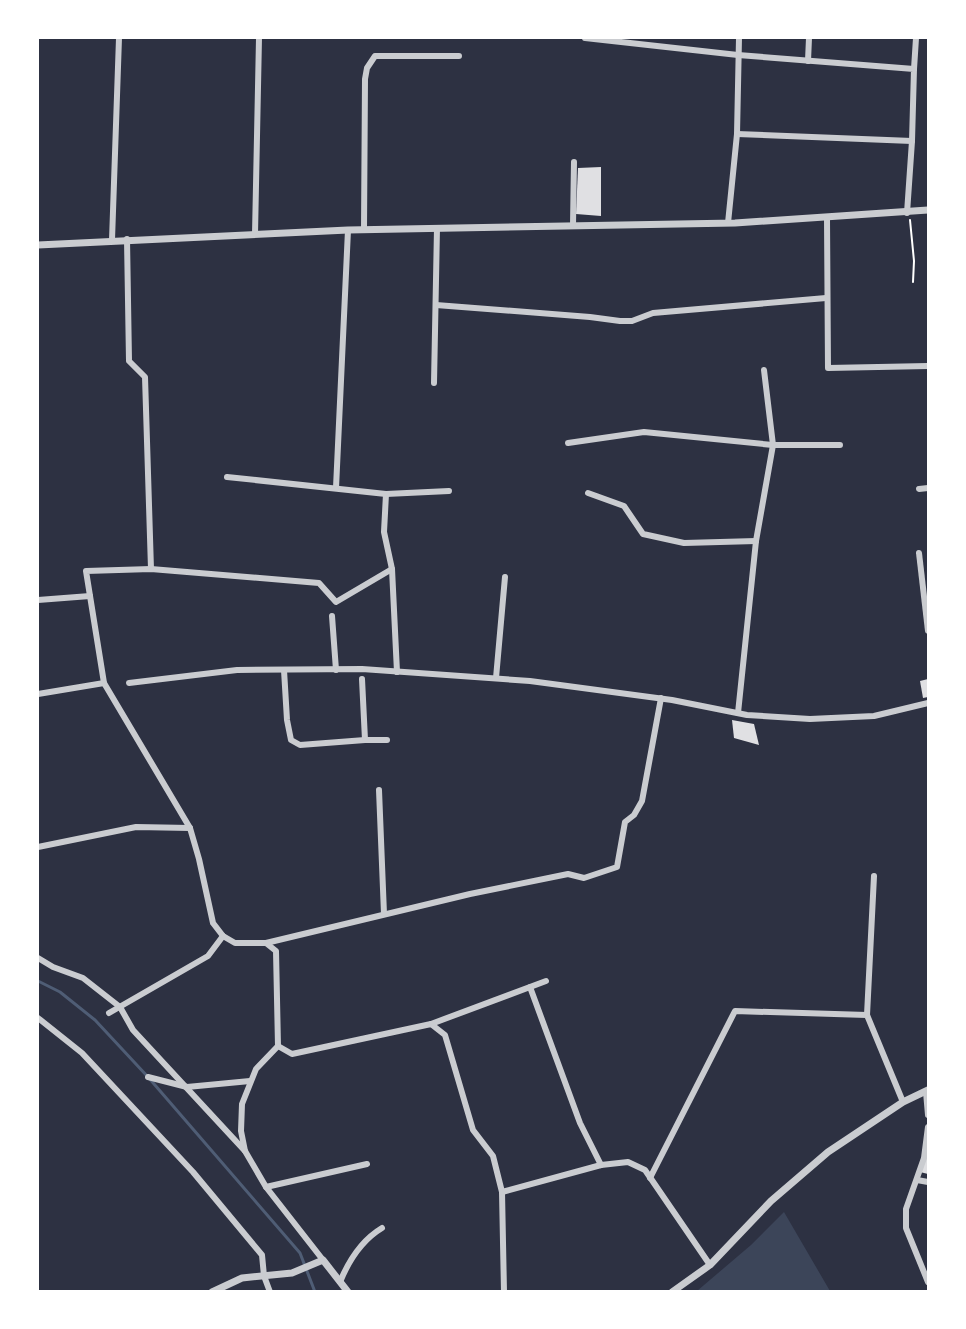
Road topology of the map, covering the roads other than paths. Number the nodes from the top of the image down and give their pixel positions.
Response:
1 (119, 38) edge
2 (259, 38) edge
3 (585, 38) edge
4 (739, 38) edge
5 (809, 38) edge
6 (916, 38) edge
7 (738, 55) junction
8 (459, 56) dead end
9 (808, 61) junction
10 (914, 69) junction
11 (737, 135) junction
12 (912, 141) junction
13 (574, 162) dead end
14 (928, 210) edge
15 (908, 216) junction
16 (827, 218) junction
17 (728, 223) junction
18 (573, 225) junction
19 (437, 228) junction
20 (364, 229) junction
21 (348, 230) junction
22 (255, 234) junction
23 (127, 239) junction
24 (112, 240) junction
25 (38, 244) edge
26 (826, 298) junction
27 (436, 305) junction
28 (928, 366) edge
29 (764, 370) dead end
30 (434, 383) dead end
31 (568, 443) dead end
32 (773, 445) junction
33 (840, 445) dead end
34 (227, 477) dead end
35 (336, 488) junction
36 (919, 489) dead end
37 (928, 489) edge
38 (449, 491) dead end
39 (588, 493) dead end
40 (386, 494) junction
41 (756, 541) junction
42 (919, 553) dead end
43 (151, 569) junction
44 (392, 569) junction
45 (505, 577) dead end
46 (90, 596) junction
47 (38, 600) edge
48 (332, 616) dead end
49 (928, 631) edge
50 (284, 670) junction
51 (336, 670) junction
52 (397, 672) junction
53 (496, 678) junction
54 (362, 679) dead end
55 (104, 683) junction
56 (129, 683) dead end
57 (38, 694) edge
58 (661, 698) junction
59 (928, 703) edge
60 (738, 713) junction
61 (365, 740) junction
62 (387, 740) dead end
63 (379, 790) dead end
64 (190, 828) junction
65 (38, 847) edge
66 (874, 876) dead end
67 (384, 914) junction
68 (223, 936) junction
69 (266, 943) junction
70 (38, 958) edge
71 (546, 981) dead end
72 (530, 987) junction
73 (120, 1007) junction
74 (109, 1013) dead end
75 (867, 1015) junction
76 (38, 1018) edge
77 (430, 1024) junction
78 (278, 1046) junction
79 (148, 1077) dead end
80 (250, 1081) junction
81 (187, 1087) junction
82 (927, 1091) edge
83 (903, 1102) junction
84 (928, 1114) edge
85 (928, 1127) edge
86 (245, 1151) junction
87 (367, 1164) dead end
88 (601, 1165) junction
89 (650, 1178) junction
90 (917, 1180) junction
91 (928, 1182) edge
92 (266, 1187) junction
93 (502, 1192) junction
94 (382, 1228) dead end
95 (323, 1260) junction
96 (710, 1265) junction
97 (264, 1276) junction
98 (340, 1282) junction
99 (928, 1282) edge
100 (212, 1292) edge
101 (270, 1292) edge
102 (348, 1292) edge
103 (504, 1292) edge
104 (672, 1292) edge

1 - 24 street
2 - 22 street
3 - 7 street
4 - 7 street
5 - 9 street
6 - 10 street
7 - 9 street
7 - 11 street
8 - 20 street
9 - 10 street
10 - 12 street
11 - 12 street
11 - 17 street
12 - 15 street
13 - 18 street
14 - 15 street
15 - 16 street
16 - 17 street
16 - 26 street
17 - 18 street
18 - 19 street
19 - 20 street
19 - 27 street
20 - 21 street
21 - 22 street
21 - 35 street
22 - 23 street
23 - 24 street
23 - 43 street
24 - 25 street
26 - 27 street
26 - 28 street
27 - 30 street
29 - 32 street
31 - 32 street
32 - 33 street
32 - 41 street
34 - 35 street
35 - 40 street
36 - 37 street
38 - 40 street
39 - 41 street
40 - 44 street
41 - 60 street
42 - 49 street
43 - 44 street
43 - 46 street
44 - 52 street
45 - 53 street
46 - 47 street
46 - 55 street
48 - 51 street
50 - 51 street
50 - 56 street
50 - 61 street
51 - 52 street
52 - 53 street
53 - 58 street
54 - 61 street
55 - 57 street
55 - 64 street
58 - 60 street
58 - 67 street
59 - 60 street
61 - 62 street
63 - 67 street
64 - 65 street
64 - 68 street
66 - 75 street
67 - 69 street
68 - 69 street
68 - 73 street
69 - 78 street
70 - 73 street
71 - 72 street
72 - 77 street
72 - 88 street
73 - 74 street
73 - 81 street
75 - 83 street
75 - 89 street
76 - 97 street
77 - 78 street
77 - 93 street
78 - 80 street
79 - 81 street
80 - 81 street
80 - 86 street
81 - 86 street
82 - 83 street
82 - 84 street
83 - 96 street
85 - 90 street
86 - 92 street
87 - 92 street
88 - 89 street
88 - 93 street
89 - 96 street
90 - 91 street
90 - 99 street
92 - 95 street
93 - 103 street
94 - 98 street
95 - 97 street
95 - 98 street
96 - 104 street
97 - 100 street
97 - 101 street
98 - 102 street

